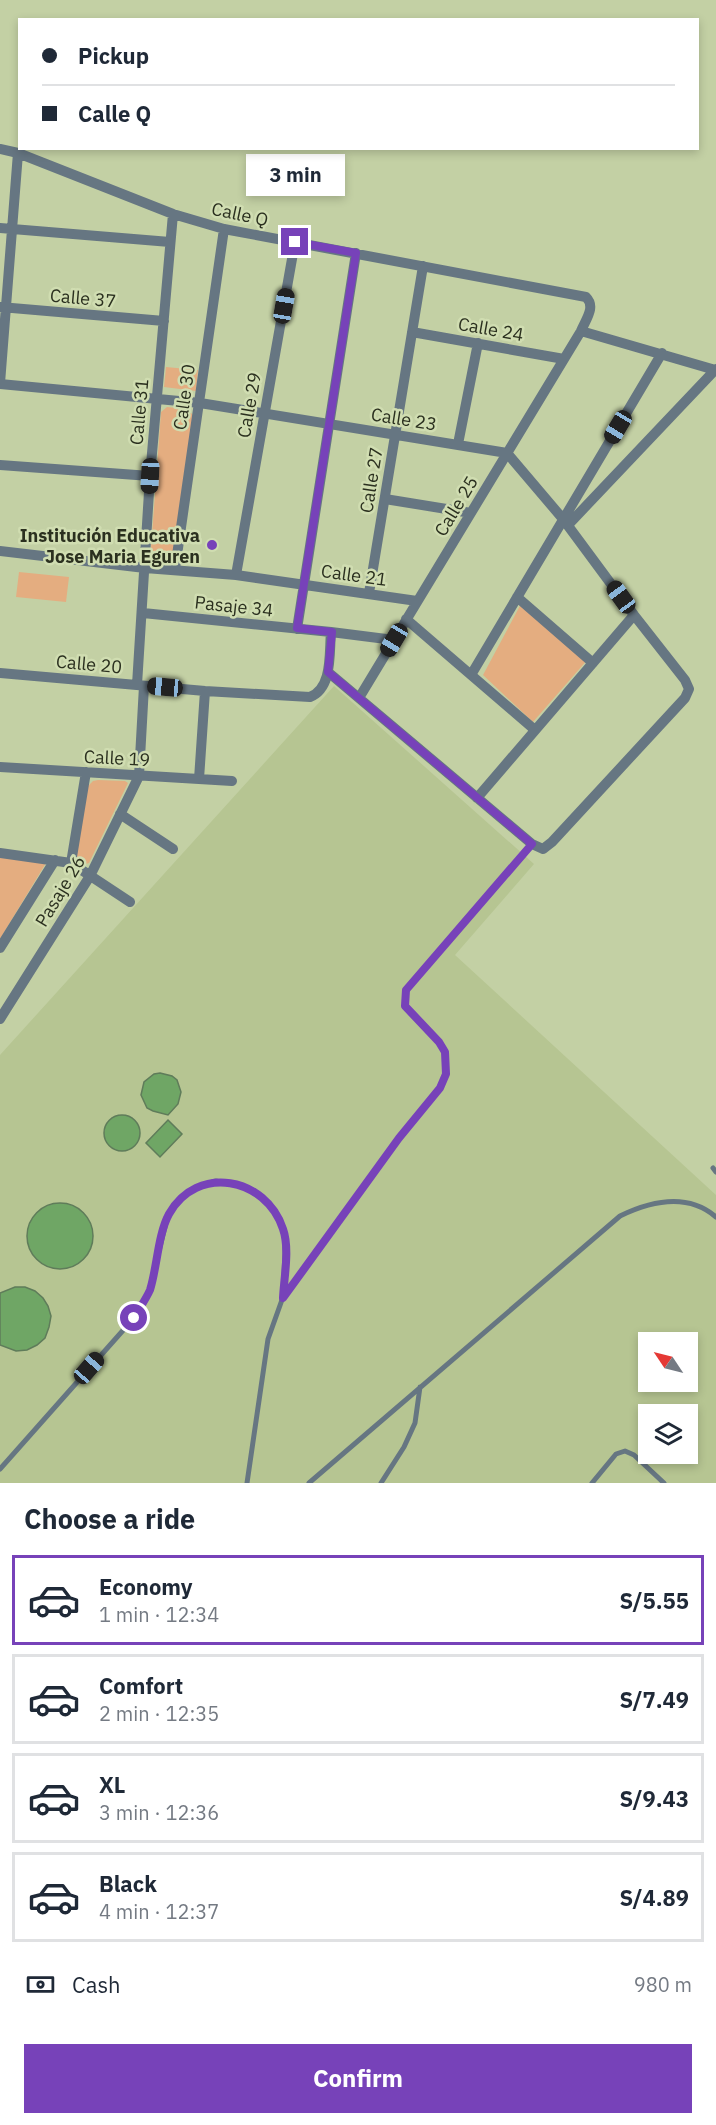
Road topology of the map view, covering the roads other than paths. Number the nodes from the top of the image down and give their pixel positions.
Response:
1 (0, 149) edge
2 (18, 153) junction
3 (173, 214) junction
4 (0, 228) edge
5 (12, 229) junction
6 (224, 229) junction
7 (170, 242) junction
8 (295, 242) junction
9 (356, 253) junction
10 (423, 266) junction
11 (3, 308) edge
12 (164, 321) junction
13 (581, 331) junction
14 (412, 332) junction
15 (478, 343) junction
16 (662, 353) junction
17 (564, 359) junction
18 (715, 370) edge
19 (0, 384) edge
20 (157, 398) junction
21 (200, 403) junction
22 (264, 414) junction
23 (329, 424) junction
24 (396, 434) junction
25 (458, 444) junction
26 (507, 453) junction
27 (0, 465) edge
28 (150, 476) junction
29 (385, 499) junction
30 (471, 513) junction
31 (566, 522) junction
32 (0, 551) edge
33 (145, 568) junction
34 (176, 569) junction
35 (236, 575) junction
36 (304, 584) junction
37 (369, 593) junction
38 (518, 597) junction
39 (417, 601) junction
40 (143, 613) junction
41 (634, 615) junction
42 (406, 619) junction
43 (297, 628) junction
44 (332, 632) junction
45 (394, 640) junction
46 (593, 663) junction
47 (328, 672) junction
48 (0, 673) edge
49 (471, 675) junction
50 (141, 685) junction
51 (205, 691) junction
52 (358, 698) junction
53 (535, 730) junction
54 (0, 767) edge
55 (86, 772) junction
56 (139, 776) junction
57 (199, 779) junction
58 (232, 781) dead end
59 (477, 798) junction
60 (120, 814) junction
61 (532, 844) junction
62 (173, 849) dead end
63 (0, 853) edge
64 (55, 860) junction
65 (71, 863) junction
66 (90, 876) junction
67 (130, 902) dead end
68 (0, 948) edge
69 (0, 1019) edge
70 (716, 1217) edge
71 (283, 1298) junction
72 (420, 1388) junction
73 (0, 1469) edge
74 (247, 1483) edge
75 (309, 1483) edge
76 (381, 1483) edge
77 (592, 1483) edge
78 (663, 1483) edge

1 - 2 street, Calle Q
2 - 3 street, Calle Q
2 - 5 street
3 - 6 street, Calle Q
3 - 7 street, Calle 31
4 - 5 street
5 - 7 street
5 - 11 street
6 - 8 street, Calle Q
6 - 21 street, Calle 30
7 - 12 street, Calle 31
8 - 9 street, Calle Q
8 - 22 street, Calle 29
9 - 10 street, Calle Q
9 - 23 street
10 - 13 street, Calle Q
10 - 14 street, Calle 27
11 - 12 street, Calle 37
11 - 19 street
12 - 20 street, Calle 31
13 - 16 street
13 - 17 street, Calle 25
14 - 15 street, Calle 24
14 - 24 street, Calle 27
15 - 17 street, Calle 24
15 - 25 street
16 - 18 street
16 - 31 street
17 - 26 street, Calle 25
18 - 31 street
19 - 20 street, Calle 23
20 - 21 street, Calle 23
20 - 28 street, Calle 31
21 - 22 street, Calle 23
21 - 34 street, Calle 30
22 - 23 street, Calle 23
22 - 35 street, Calle 29
23 - 24 street, Calle 23
23 - 36 street
24 - 25 street, Calle 23
24 - 29 street, Calle 27
25 - 26 street, Calle 23
26 - 30 street, Calle 25
26 - 31 street
27 - 28 street
28 - 33 street, Calle 31
29 - 30 street
29 - 37 street, Calle 27
30 - 39 street, Calle 25
31 - 38 street
31 - 41 street
32 - 33 street, Calle 21
33 - 34 street, Calle 21
33 - 40 street, Calle 31
34 - 35 street, Calle 21
35 - 36 street, Calle 21
36 - 37 street, Calle 21
36 - 43 street
37 - 39 street, Calle 21
38 - 46 street
38 - 49 street
39 - 42 street, Calle 25
40 - 43 street, Pasaje 34
40 - 50 street, Calle 31
41 - 46 street
41 - 61 street
42 - 45 street, Calle 25
42 - 49 street
43 - 44 street, Pasaje 34
44 - 45 street, Pasaje 34
44 - 47 street
45 - 52 street, Calle 25
46 - 53 street
47 - 51 street, Calle 20
47 - 52 street
48 - 50 street, Calle 20
49 - 53 street
50 - 51 street, Calle 20
50 - 56 street, Calle 31
51 - 57 street
52 - 59 street
53 - 59 street
54 - 55 street, Calle 19
55 - 56 street, Calle 19
55 - 65 street
56 - 57 street, Calle 19
56 - 60 street, Pasaje 26
57 - 58 street, Calle 19
59 - 61 street
60 - 62 street
60 - 66 street, Pasaje 26
61 - 71 lane
63 - 64 street
64 - 65 street
64 - 68 street
65 - 66 street
66 - 67 street
66 - 69 street, Pasaje 26
70 - 72 lane
71 - 73 lane
71 - 74 lane
72 - 75 lane
72 - 76 lane
77 - 78 lane

